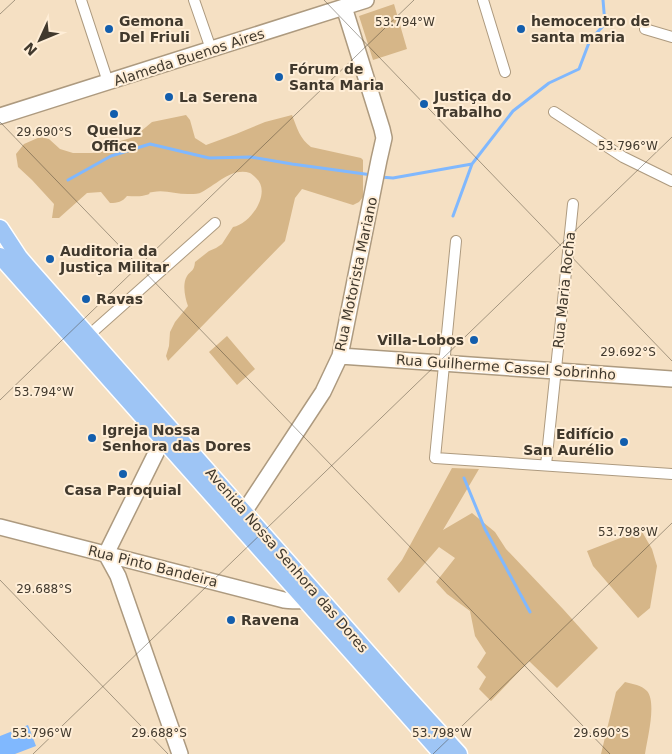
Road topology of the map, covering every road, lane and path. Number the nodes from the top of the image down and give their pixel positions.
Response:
1 (81, 0) edge
2 (194, 0) edge
3 (366, 0) edge
4 (483, 0) edge
5 (343, 4) edge
6 (644, 29) dead end
7 (672, 37) edge
8 (211, 50) junction
9 (505, 72) dead end
10 (108, 82) junction
11 (554, 112) dead end
12 (4, 116) edge
13 (672, 181) edge
14 (573, 204) dead end
15 (216, 223) dead end
16 (0, 228) edge
17 (456, 242) dead end
18 (0, 256) edge
19 (88, 336) junction
20 (340, 356) junction
21 (444, 363) junction
22 (556, 371) junction
23 (672, 379) edge
24 (170, 438) junction
25 (546, 465) junction
26 (672, 474) edge
27 (244, 512) junction
28 (0, 527) edge
29 (106, 554) junction
30 (310, 596) junction
31 (180, 754) edge
32 (442, 754) edge
33 (459, 754) edge

1 - 10 street
2 - 8 street
3 - 5 street, Alameda Buenos Aires
4 - 9 street
5 - 8 street, Alameda Buenos Aires
5 - 20 street, Rua Motorista Mariano
6 - 7 street
8 - 10 street, Alameda Buenos Aires
10 - 12 street, Alameda Buenos Aires
11 - 13 street
14 - 22 street, Rua Maria Rocha
15 - 19 street
16 - 19 main road, Avenida Nossa Senhora das Dores
17 - 21 street
18 - 24 main road, Avenida Nossa Senhora das Dores
19 - 24 main road, Avenida Nossa Senhora das Dores
20 - 21 street, Rua Guilherme Cassel Sobrinho
20 - 27 street, Rua Motorista Mariano
21 - 22 street, Rua Guilherme Cassel Sobrinho
21 - 25 street
22 - 23 street, Rua Guilherme Cassel Sobrinho
22 - 25 street, Rua Maria Rocha
24 - 27 main road, Avenida Nossa Senhora das Dores
24 - 29 street
24 - 30 main road, Avenida Nossa Senhora das Dores
25 - 26 street
27 - 30 main road, Avenida Nossa Senhora das Dores
28 - 29 street, Rua Pinto Bandeira
29 - 30 street, Rua Pinto Bandeira
29 - 31 street
30 - 32 main road, Avenida Nossa Senhora das Dores
30 - 33 main road, Avenida Nossa Senhora das Dores

